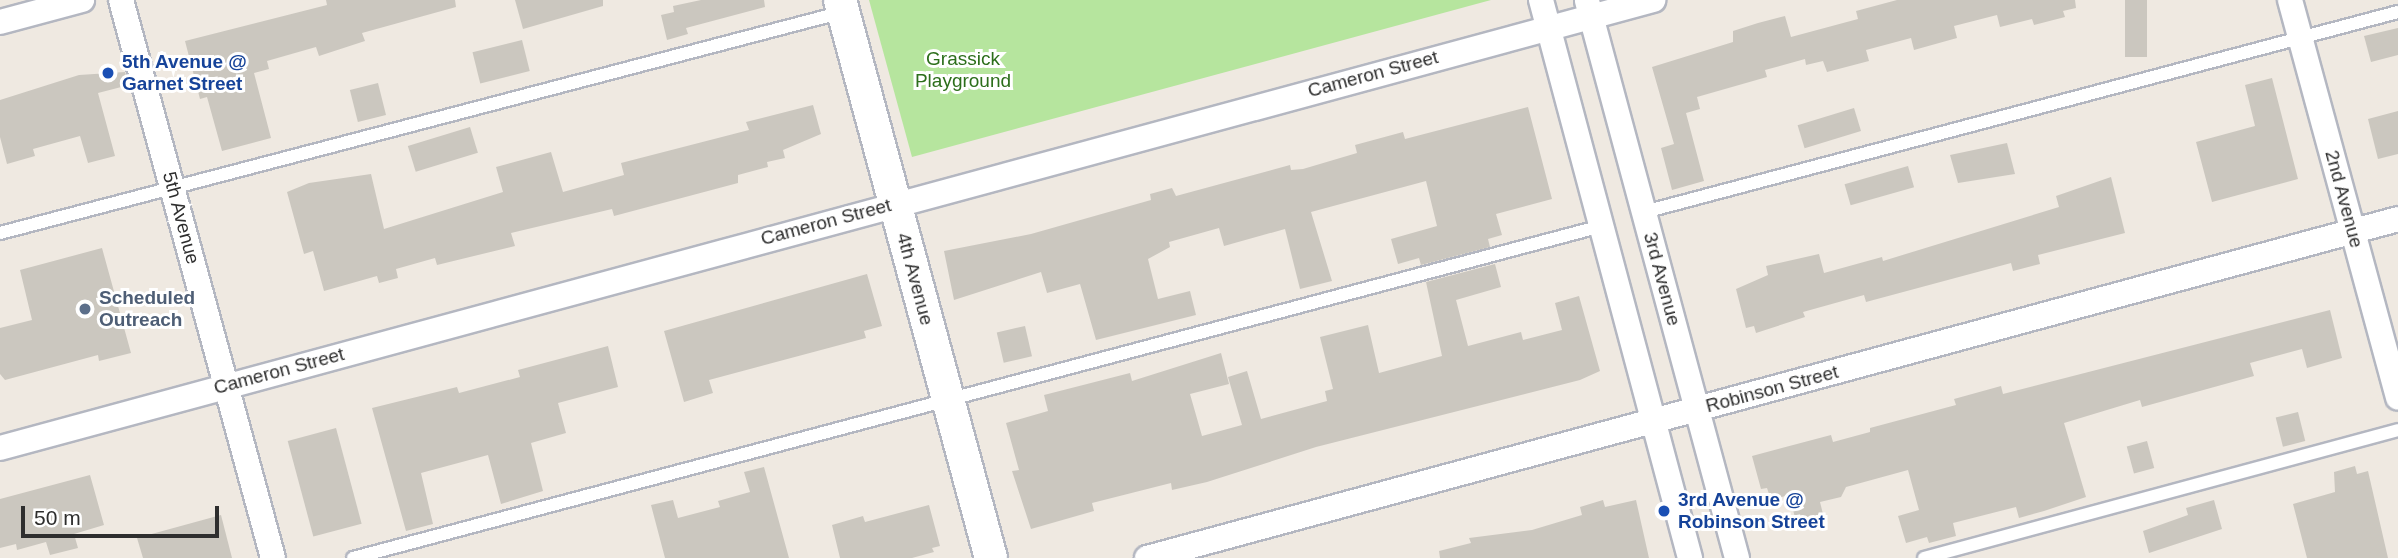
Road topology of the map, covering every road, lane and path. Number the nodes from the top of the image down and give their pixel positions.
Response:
1 (82, 0) edge
2 (121, 0) edge
3 (1541, 0) edge
4 (1653, 0) edge
5 (2290, 0) edge
6 (842, 6) edge
7 (1589, 8) edge
8 (2398, 12) edge
9 (0, 22) edge
10 (1548, 27) junction
11 (2300, 38) junction
12 (173, 188) junction
13 (895, 203) junction
14 (1644, 212) junction
15 (2398, 219) edge
16 (1601, 226) junction
17 (2353, 231) junction
18 (0, 233) edge
19 (227, 385) junction
20 (2398, 398) edge
21 (949, 402) junction
22 (1697, 410) junction
23 (1654, 422) junction
24 (2398, 430) edge
25 (0, 448) edge
26 (273, 558) edge
27 (353, 558) edge
28 (991, 558) edge
29 (1147, 558) edge
30 (1690, 558) edge
31 (1737, 558) edge
32 (1924, 558) edge

1 - 9 street
2 - 12 street, 5th Avenue
3 - 10 street
4 - 7 street, Cameron Street
5 - 11 street, 2nd Avenue
6 - 12 lane
6 - 13 street, 4th Avenue
7 - 10 street, Cameron Street
7 - 14 street, 3rd Avenue
8 - 11 lane
10 - 13 street, Cameron Street
10 - 16 street
11 - 14 lane
11 - 17 street, 2nd Avenue
12 - 18 lane
12 - 19 street, 5th Avenue
13 - 19 street, Cameron Street
13 - 21 street, 4th Avenue
14 - 22 street, 3rd Avenue
15 - 17 street, Robinson Street
16 - 21 lane
16 - 23 street
17 - 20 street, 2nd Avenue
17 - 22 street, Robinson Street
19 - 25 street, Cameron Street
19 - 26 street, 5th Avenue
21 - 27 lane
21 - 28 street, 4th Avenue
22 - 23 street, Robinson Street
22 - 31 street, 3rd Avenue
23 - 29 street, Robinson Street
23 - 30 street
24 - 32 lane

